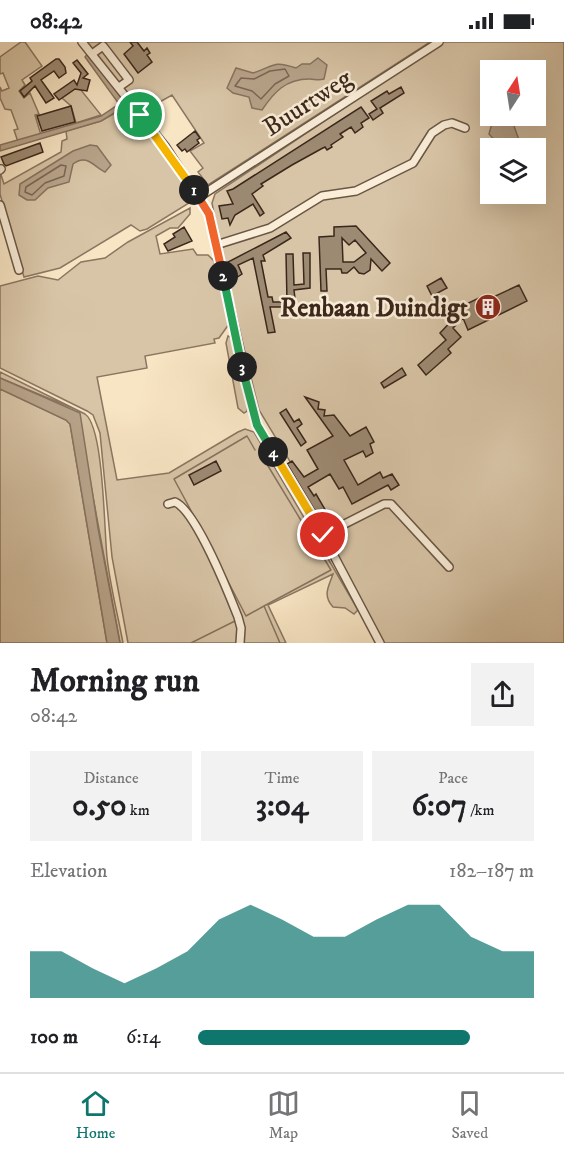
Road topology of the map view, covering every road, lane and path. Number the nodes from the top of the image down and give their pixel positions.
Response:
1 (82, 42) edge
2 (438, 42) edge
3 (92, 54) junction
4 (119, 87) junction
5 (156, 106) dead end
6 (136, 110) junction
7 (465, 128) dead end
8 (199, 197) junction
9 (0, 205) edge
10 (216, 245) junction
11 (19, 270) dead end
12 (264, 420) dead end
13 (257, 425) junction
14 (168, 504) dead end
15 (323, 535) junction
16 (448, 567) dead end
17 (240, 643) edge
18 (380, 643) edge

1 - 3 street
2 - 8 street, Buurtweg
3 - 4 street
3 - 4 street
4 - 6 street
5 - 6 street
6 - 8 street
7 - 10 street
8 - 10 street
9 - 11 street
10 - 13 street
12 - 13 street
13 - 15 street
14 - 17 street
15 - 16 street
15 - 18 street

